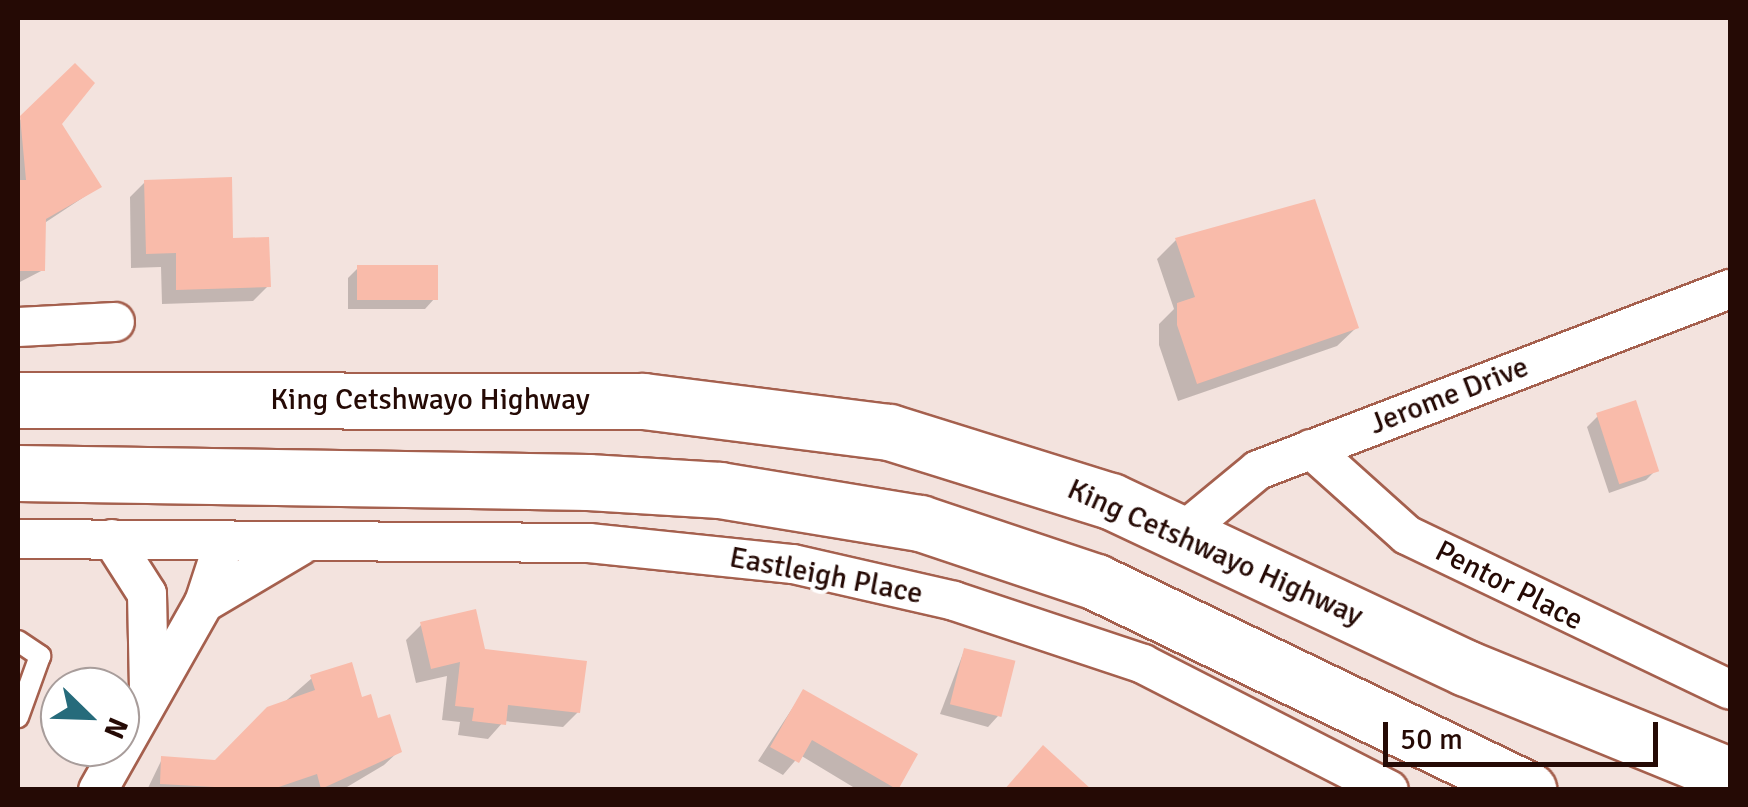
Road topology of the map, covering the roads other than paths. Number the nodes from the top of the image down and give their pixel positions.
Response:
1 (1730, 289) edge
2 (115, 322) dead end
3 (18, 327) edge
4 (18, 400) edge
5 (1311, 449) junction
6 (18, 474) edge
7 (1184, 531) junction
8 (18, 539) edge
9 (112, 540) junction
10 (223, 545) junction
11 (302, 545) junction
12 (204, 603) junction
13 (18, 641) edge
14 (1730, 690) edge
15 (148, 696) junction
16 (18, 717) edge
17 (1730, 776) edge
18 (98, 790) edge
19 (1389, 790) edge
20 (1529, 790) edge

1 - 5 street, Jerome Drive
2 - 3 street
4 - 7 highway, King Cetshwayo Highway
5 - 7 street, Jerome Drive
5 - 14 street, Pentor Place
6 - 20 highway
7 - 17 highway, King Cetshwayo Highway
8 - 9 street, Eastleigh Place
9 - 10 street, Eastleigh Place
9 - 15 street
10 - 11 street, Eastleigh Place
10 - 12 street
11 - 12 street
11 - 19 street, Eastleigh Place
12 - 15 street
13 - 16 lane
15 - 18 street

